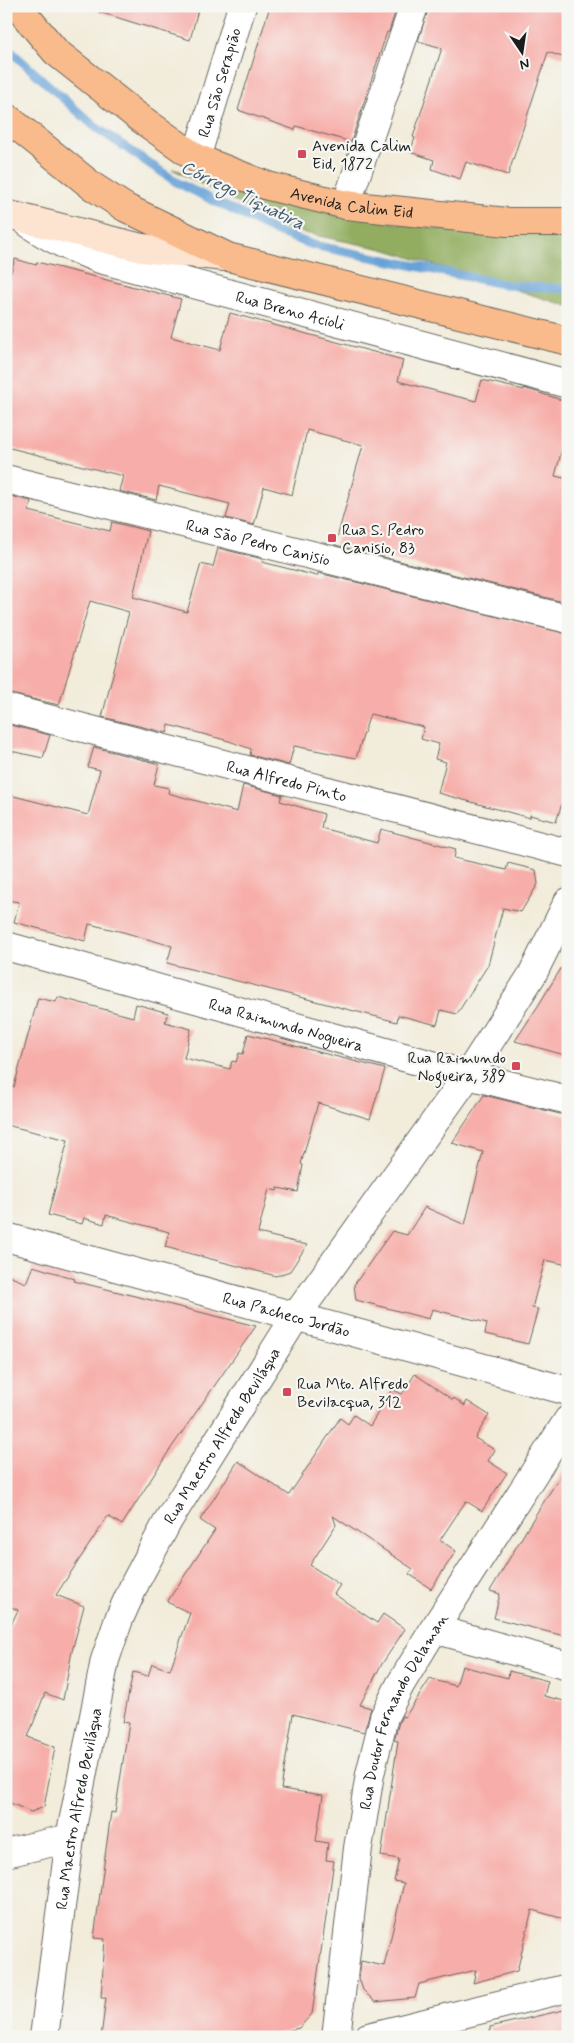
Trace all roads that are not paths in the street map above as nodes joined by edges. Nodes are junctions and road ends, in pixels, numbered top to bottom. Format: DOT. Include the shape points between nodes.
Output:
graph roads {
  1 [pos="17,6"];
  2 [pos="242,6"];
  3 [pos="408,8"];
  4 [pos="6,117"];
  5 [pos="196,158"];
  6 [pos="346,205"];
  7 [pos="13,215"];
  8 [pos="568,222"];
  9 [pos="228,258"];
  10 [pos="568,341"];
  11 [pos="568,384"];
  12 [pos="6,479"];
  13 [pos="568,619"];
  14 [pos="6,708"];
  15 [pos="568,853"];
  16 [pos="568,902"];
  17 [pos="6,946"];
  18 [pos="468,1075"];
  19 [pos="568,1100"];
  20 [pos="6,1237"];
  21 [pos="296,1316"];
  22 [pos="568,1391"];
  23 [pos="568,1420"];
  24 [pos="434,1629"];
  25 [pos="568,1666"];
  26 [pos="70,1838"];
  27 [pos="6,1853"];
  28 [pos="568,1988"];
  29 [pos="44,2037"];
  30 [pos="336,2037"];
  31 [pos="368,2037"];
  1 -- 5 [label="main road, Avenida Calim Eid" via="56,52"];
  2 -- 5 [label="street, Rua São Serapião"];
  3 -- 6 [label="street"];
  4 -- 9 [label="main road" via="106,195"];
  5 -- 6 [label="main road, Avenida Calim Eid" via="268,186"];
  6 -- 8 [label="main road, Avenida Calim Eid" via="507,222"];
  7 -- 9 [label="street, Rua Breno Acioli" via="142,248"];
  7 -- 11 [label="street, Rua Breno Acioli" via="53,239 100,259"];
  9 -- 10 [label="main road"];
  12 -- 13 [label="street, Rua São Pedro Canisio"];
  14 -- 15 [label="street, Rua Alfredo Pinto"];
  16 -- 18 [label="street, Rua Maestro Alfredo Beviláqua" via="532,975"];
  17 -- 18 [label="street, Rua Raimundo Nogueira"];
  18 -- 19 [label="street, Rua Raimundo Nogueira"];
  18 -- 21 [label="street, Rua Maestro Alfredo Beviláqua"];
  20 -- 21 [label="street, Rua Pacheco Jordão"];
  21 -- 22 [label="street, Rua Pacheco Jordão"];
  21 -- 26 [label="street, Rua Maestro Alfredo Beviláqua" via="169,1519 119,1619 105,1660"];
  23 -- 24 [label="street, Rua Doutor Fernando Delaman"];
  24 -- 25 [label="street"];
  24 -- 30 [label="street, Rua Doutor Fernando Delaman" via="384,1717 376,1746 358,1848"];
  26 -- 27 [label="street"];
  26 -- 29 [label="street, Rua Maestro Alfredo Beviláqua"];
  28 -- 31 [label="street"];
}
